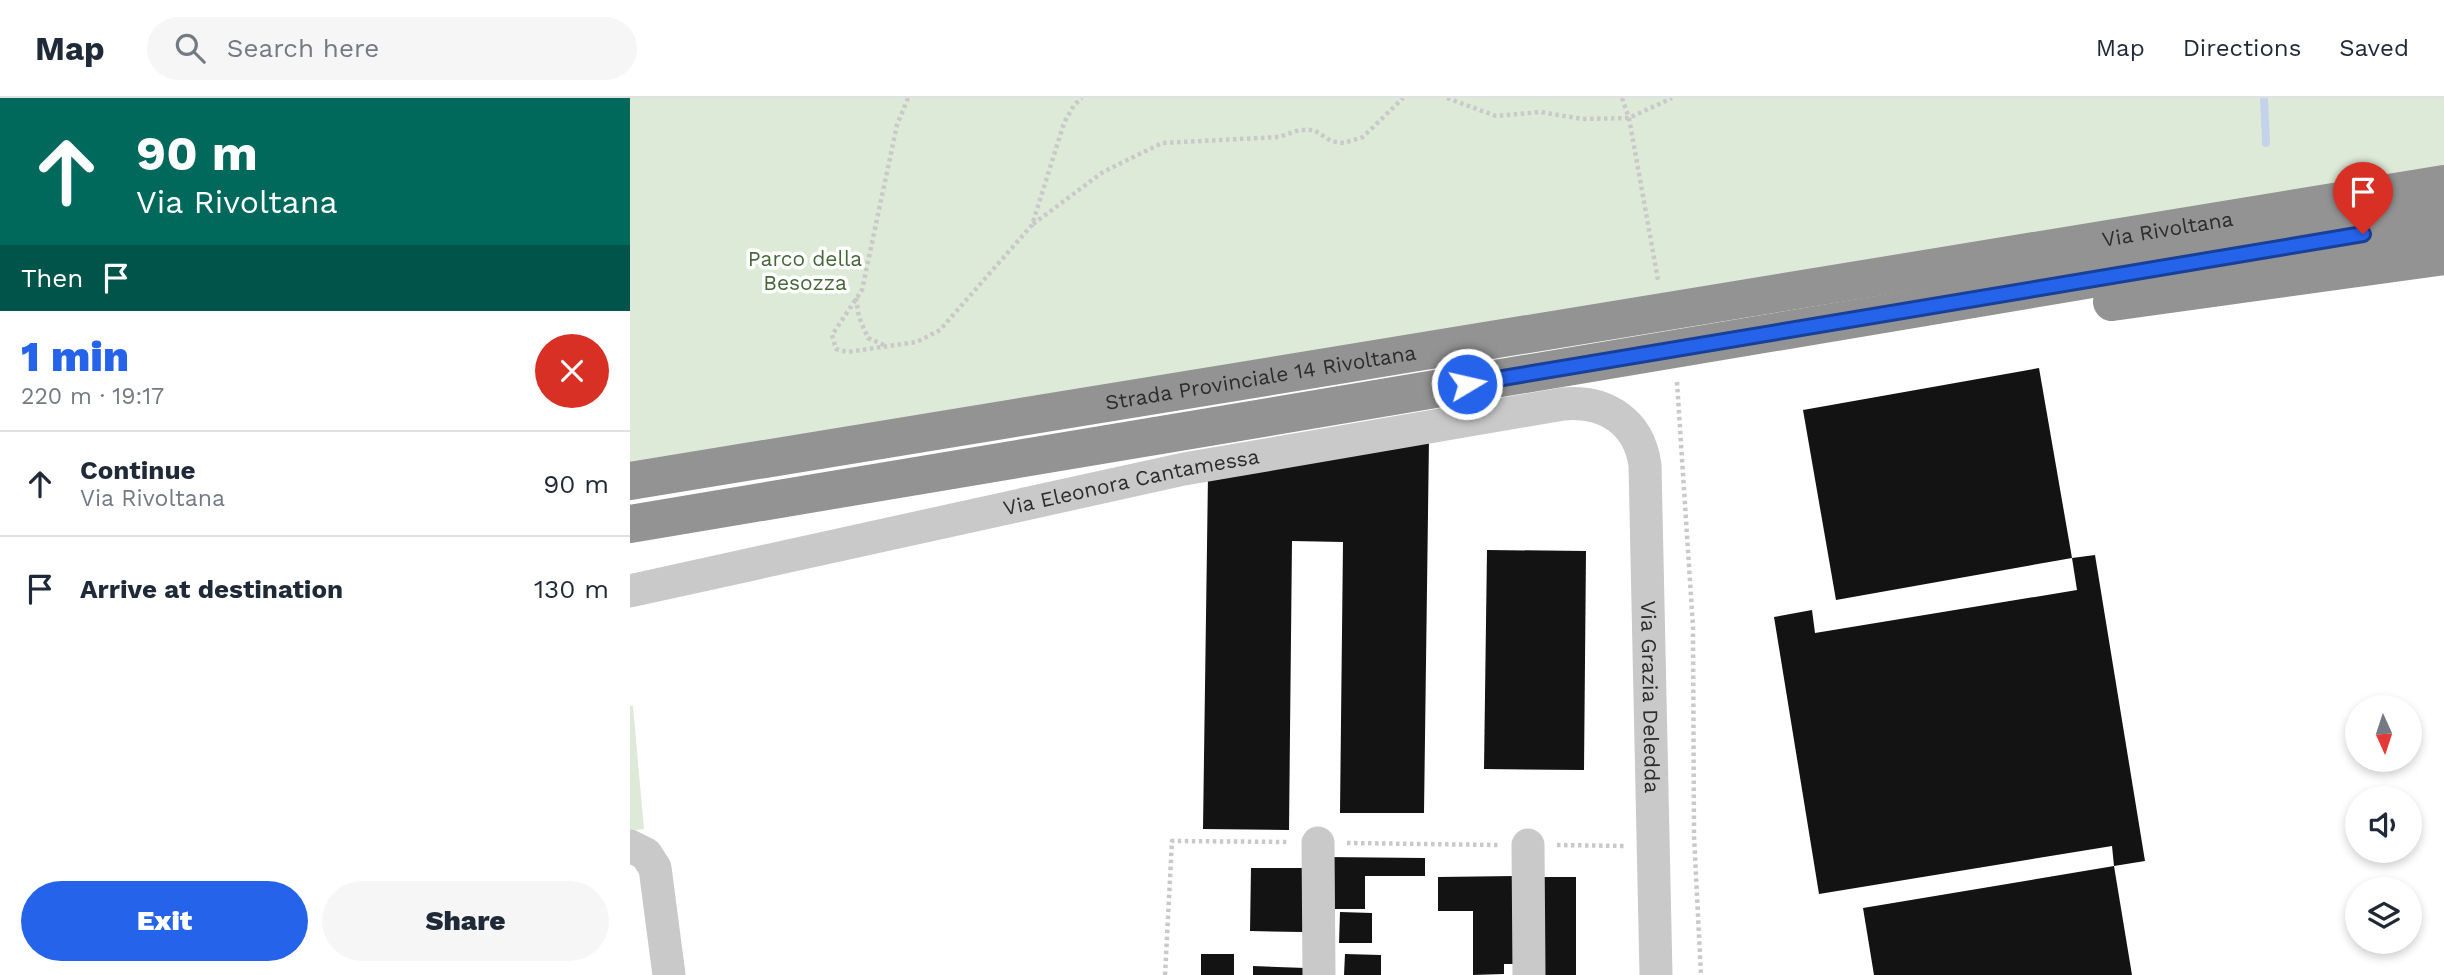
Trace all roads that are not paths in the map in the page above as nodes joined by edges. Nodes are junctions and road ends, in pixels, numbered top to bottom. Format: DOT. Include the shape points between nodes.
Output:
graph roads {
  1 [pos="2444,162"];
  2 [pos="2444,184"];
  3 [pos="2444,220"];
  4 [pos="2444,256"];
  5 [pos="1890,277"];
  6 [pos="1849,320"];
  7 [pos="1628,425"];
  8 [pos="630,481"];
  9 [pos="731,507"];
  10 [pos="630,524"];
  11 [pos="630,533"];
  12 [pos="630,591"];
  13 [pos="1317,843"];
  14 [pos="1525,845"];
  15 [pos="630,846"];
  16 [pos="669,975"];
  17 [pos="1319,975"];
  18 [pos="1529,975"];
  19 [pos="1656,975"];
  1 -- 5 [label="highway" via="2016,238"];
  2 -- 5 [label="highway, Via Rivoltana"];
  3 -- 6 [label="highway, Via Rivoltana"];
  4 -- 6 [label="highway" via="2013,315"];
  5 -- 8 [label="highway, Strada Provinciale 14 Rivoltana"];
  6 -- 9 [label="highway, Strada Provinciale 14 Rivoltana"];
  7 -- 12 [label="street, Via Eleonora Cantamessa" via="1617,413 1602,407 1563,404 1184,469"];
  7 -- 19 [label="street, Via Grazia Deledda" via="1643,449 1645,465"];
  9 -- 10 [label="highway, Strada Provinciale 14 Rivoltana"];
  9 -- 11 [label="highway"];
  13 -- 17 [label="street"];
  14 -- 18 [label="street"];
  15 -- 16 [label="street" via="646,854 655,868"];
}
